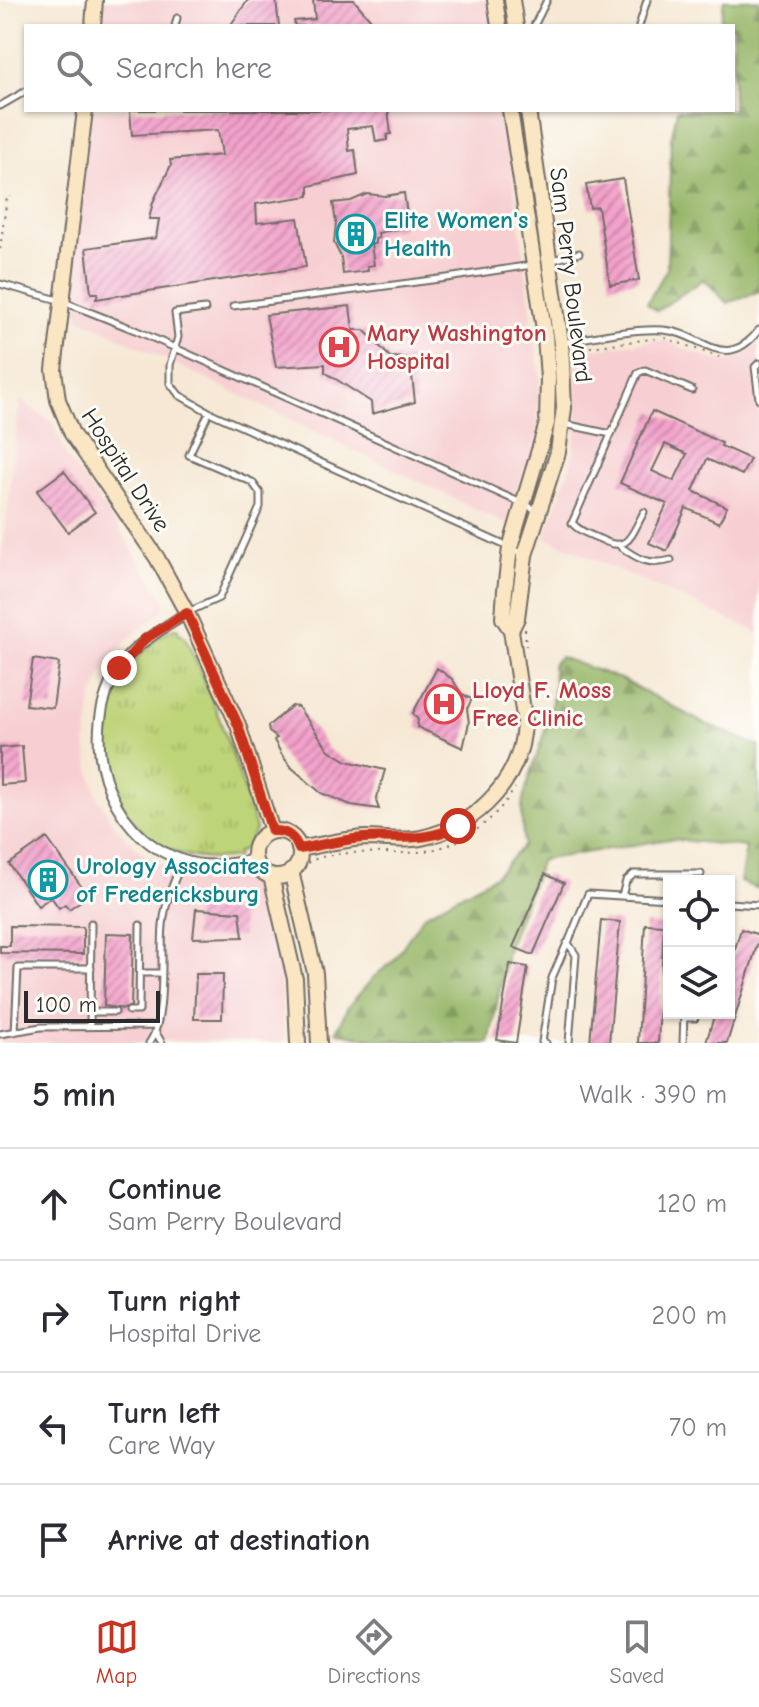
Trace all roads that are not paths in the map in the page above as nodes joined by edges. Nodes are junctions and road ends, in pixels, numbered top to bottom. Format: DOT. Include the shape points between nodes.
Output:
graph roads {
  1 [pos="95,0"];
  2 [pos="495,0"];
  3 [pos="512,0"];
  4 [pos="547,0"];
  5 [pos="647,0"];
  6 [pos="177,18"];
  7 [pos="93,24"];
  8 [pos="176,24"];
  9 [pos="499,24"];
  10 [pos="516,24"];
  11 [pos="535,24"];
  12 [pos="640,24"];
  13 [pos="24,92"];
  14 [pos="0,106"];
  15 [pos="85,112"];
  16 [pos="510,112"];
  17 [pos="528,112"];
  18 [pos="579,253"];
  19 [pos="542,262"];
  20 [pos="0,284"];
  21 [pos="62,301"];
  22 [pos="233,306"];
  23 [pos="205,309"];
  24 [pos="759,330"];
  25 [pos="567,346"];
  26 [pos="176,348"];
  27 [pos="759,363"];
  28 [pos="692,390"];
  29 [pos="759,399"];
  30 [pos="209,412"];
  31 [pos="555,424"];
  32 [pos="611,434"];
  33 [pos="524,504"];
  34 [pos="540,511"];
  35 [pos="644,512"];
  36 [pos="620,546"];
  37 [pos="510,548"];
  38 [pos="525,555"];
  39 [pos="671,560"];
  40 [pos="187,613"];
  41 [pos="518,628"];
  42 [pos="272,831"];
  43 [pos="299,849"];
  44 [pos="255,860"];
  45 [pos="183,861"];
  46 [pos="295,872"];
  47 [pos="701,874"];
  48 [pos="271,876"];
  49 [pos="622,896"];
  50 [pos="663,899"];
  51 [pos="735,903"];
  52 [pos="759,905"];
  53 [pos="91,923"];
  54 [pos="140,925"];
  55 [pos="568,943"];
  56 [pos="91,968"];
  57 [pos="140,973"];
  58 [pos="162,973"];
  59 [pos="129,1011"];
  60 [pos="90,1012"];
  61 [pos="115,1012"];
  62 [pos="684,1019"];
  63 [pos="90,1026"];
  64 [pos="157,1030"];
  65 [pos="15,1032"];
  66 [pos="0,1034"];
  67 [pos="149,1043"];
  68 [pos="162,1043"];
  69 [pos="298,1043"];
  70 [pos="319,1043"];
  71 [pos="546,1043"];
  72 [pos="569,1043"];
  73 [pos="683,1043"];
  1 -- 7 [label="street"];
  2 -- 9 [label="street"];
  3 -- 10 [label="street"];
  4 -- 11 [label="lane"];
  5 -- 12 [label="lane"];
  6 -- 8 [label="lane"];
  13 -- 14 [label="lane"];
  15 -- 21 [label="street, Hospital Drive"];
  16 -- 19 [label="street, Sam Perry Boulevard"];
  17 -- 19 [label="street, Sam Perry Boulevard"];
  18 -- 19 [label="lane"];
  19 -- 22 [label="lane"];
  19 -- 25 [label="street, Sam Perry Boulevard"];
  19 -- 31 [label="street, Sam Perry Boulevard"];
  20 -- 21 [label="lane"];
  21 -- 26 [label="lane"];
  21 -- 40 [label="street, Hospital Drive" via="54,370 58,400 72,434 143,536"];
  23 -- 26 [label="lane" via="175,313"];
  24 -- 25 [label="lane" via="743,345 720,351 661,329"];
  25 -- 31 [label="street, Sam Perry Boulevard"];
  26 -- 30 [label="lane" via="169,376 174,390"];
  26 -- 33 [label="lane"];
  27 -- 29 [label="lane"];
  28 -- 32 [label="lane" via="642,370"];
  30 -- 37 [label="lane"];
  30 -- 40 [label="lane" via="189,455 252,482 260,493 260,507 219,598"];
  31 -- 32 [label="lane"];
  31 -- 33 [label="street, Sam Perry Boulevard"];
  31 -- 34 [label="street, Sam Perry Boulevard" via="558,452"];
  32 -- 36 [label="lane" via="572,520 574,527"];
  33 -- 34 [label="lane"];
  33 -- 37 [label="street, Sam Perry Boulevard"];
  34 -- 38 [label="street, Sam Perry Boulevard"];
  35 -- 36 [label="lane"];
  36 -- 39 [label="lane" via="645,562"];
  37 -- 38 [label="lane"];
  37 -- 41 [label="street, Sam Perry Boulevard" via="503,618"];
  38 -- 41 [label="street, Sam Perry Boulevard"];
  40 -- 42 [label="street, Hospital Drive" via="238,725"];
  40 -- 45 [label="street" via="145,639 124,661 103,703 98,736 100,765 113,800 139,833"];
  41 -- 43 [label="street, Sam Perry Boulevard" via="524,727 508,777 489,803 438,834 409,840 363,838"];
  42 -- 43 [label="street" via="286,833"];
  42 -- 44 [label="street" via="259,839"];
  43 -- 46 [label="street"];
  44 -- 45 [label="street" via="219,867"];
  44 -- 48 [label="street"];
  45 -- 58 [label="lane" via="169,889"];
  46 -- 48 [label="street"];
  46 -- 70 [label="street" via="315,973"];
  47 -- 49 [label="lane" via="634,874"];
  48 -- 69 [label="street" via="295,979"];
  49 -- 50 [label="lane"];
  49 -- 55 [label="lane" via="588,894"];
  51 -- 52 [label="lane"];
  53 -- 56 [label="lane"];
  54 -- 57 [label="lane"];
  55 -- 71 [label="lane" via="552,978 542,1042"];
  55 -- 72 [label="lane" via="576,955"];
  56 -- 60 [label="lane"];
  56 -- 65 [label="lane" via="18,968"];
  57 -- 58 [label="lane"];
  57 -- 59 [label="lane" via="139,1011"];
  58 -- 64 [label="lane"];
  60 -- 61 [label="lane"];
  60 -- 63 [label="lane"];
  62 -- 73 [label="lane"];
  63 -- 64 [label="lane"];
  63 -- 65 [label="lane"];
  64 -- 67 [label="lane"];
  64 -- 68 [label="lane"];
  65 -- 66 [label="lane"];
}
